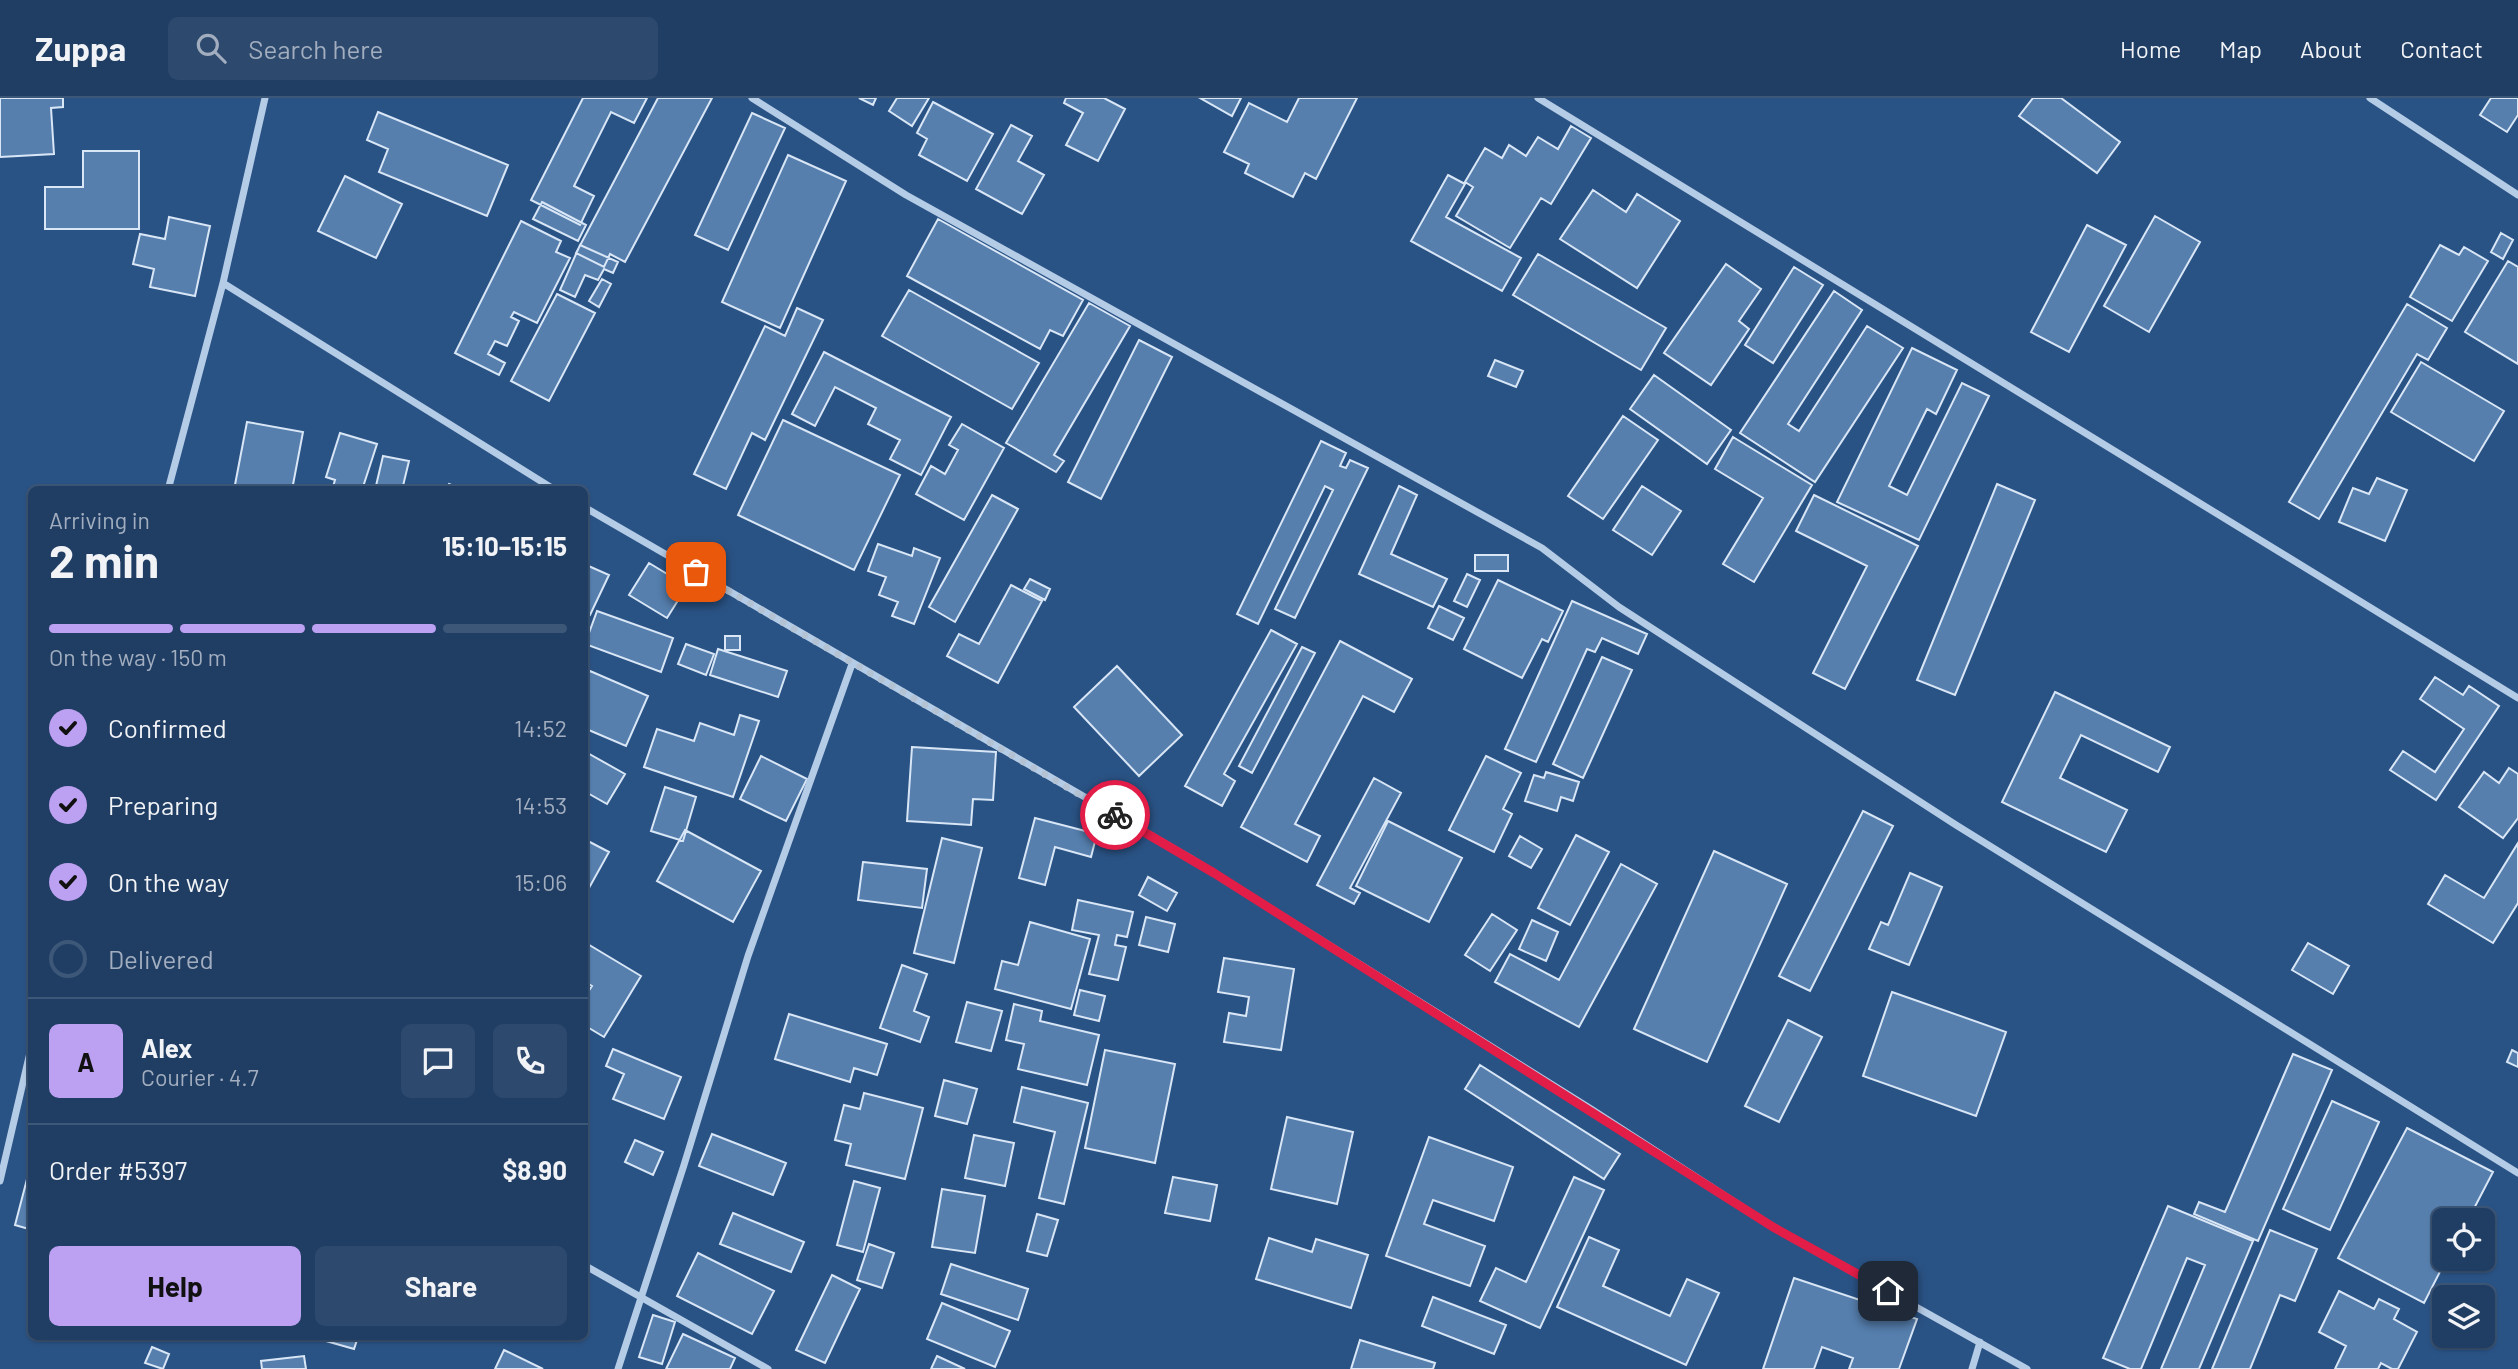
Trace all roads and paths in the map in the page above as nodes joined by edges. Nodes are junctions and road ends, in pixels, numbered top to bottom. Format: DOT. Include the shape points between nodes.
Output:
graph roads {
  1 [pos="265,98"];
  2 [pos="752,98"];
  3 [pos="1538,98"];
  4 [pos="2370,98"];
  5 [pos="2518,195"];
  6 [pos="223,283"];
  7 [pos="169,486"];
  8 [pos="549,486"];
  9 [pos="588,509"];
  10 [pos="852,664"];
  11 [pos="2518,698"];
  12 [pos="28,1061"];
  13 [pos="2518,1173"];
  14 [pos="0,1181"];
  15 [pos="588,1267"];
  16 [pos="642,1298"];
  17 [pos="1980,1342"];
  18 [pos="618,1369"];
  19 [pos="768,1369"];
  20 [pos="1972,1369"];
  21 [pos="2027,1369"];
  1 -- 6 [label="street"];
  2 -- 13 [label="street" via="906,195 1542,548 1619,607 1945,817"];
  3 -- 11 [label="street"];
  4 -- 5 [label="street"];
  6 -- 7 [label="street"];
  6 -- 8 [label="street"];
  9 -- 10 [label="street"];
  10 -- 16 [label="street" via="748,956"];
  10 -- 17 [label="street" via="1190,858 1773,1227"];
  12 -- 14 [label="street"];
  15 -- 16 [label="street"];
  16 -- 18 [label="street"];
  16 -- 19 [label="street"];
  17 -- 20 [label="street"];
  17 -- 21 [label="street"];
}
